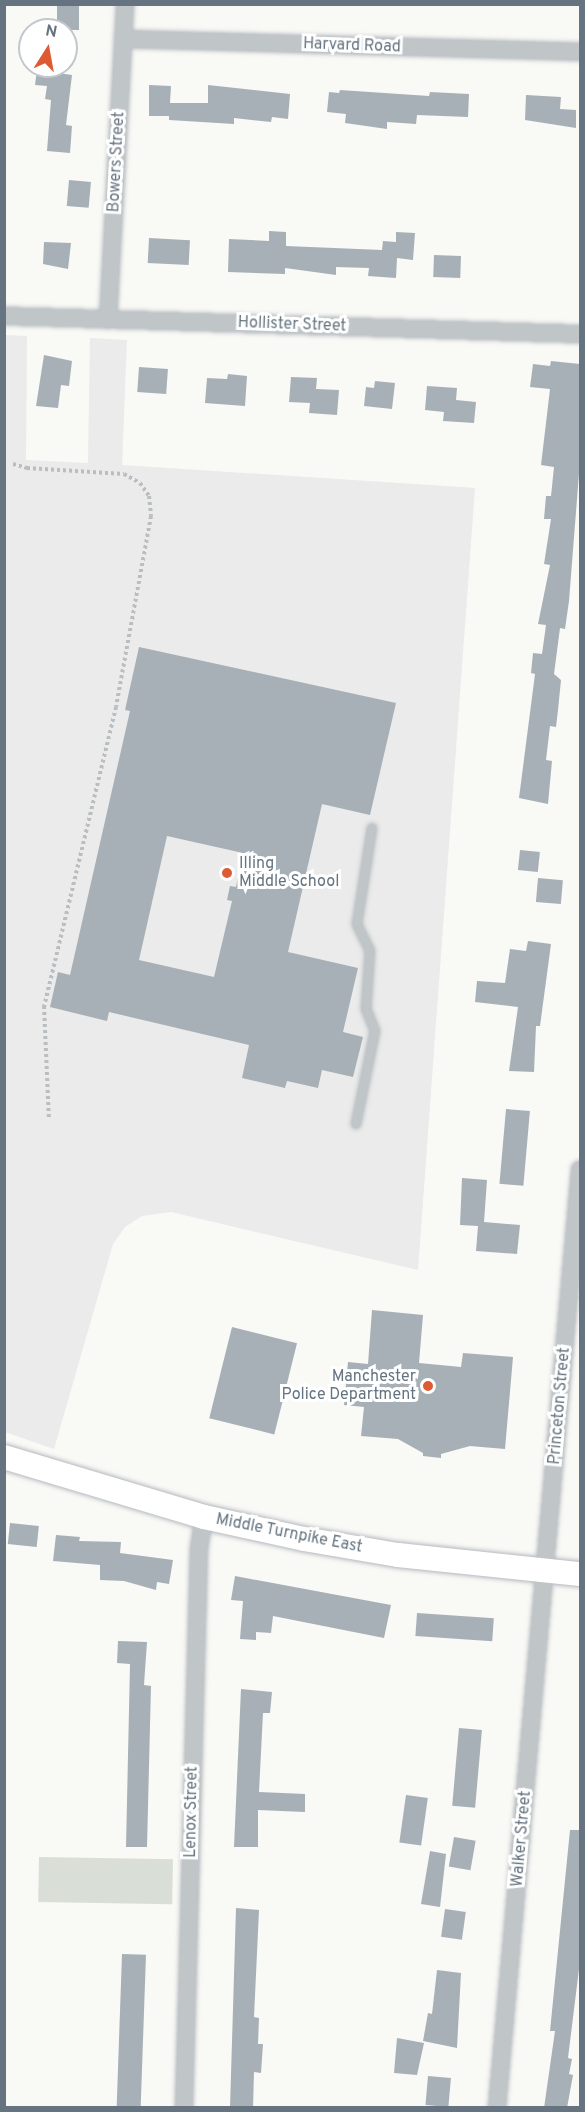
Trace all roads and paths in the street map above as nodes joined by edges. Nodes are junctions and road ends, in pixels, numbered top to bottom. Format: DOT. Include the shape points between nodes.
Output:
graph roads {
  1 [pos="125,4"];
  2 [pos="123,39"];
  3 [pos="580,52"];
  4 [pos="4,316"];
  5 [pos="108,320"];
  6 [pos="580,334"];
  7 [pos="13,464"];
  8 [pos="372,828"];
  9 [pos="49,1119"];
  10 [pos="356,1124"];
  11 [pos="580,1170"];
  12 [pos="4,1457"];
  13 [pos="204,1517"];
  14 [pos="546,1571"];
  15 [pos="580,1574"];
  16 [pos="184,2108"];
  17 [pos="497,2108"];
  1 -- 2 [label="street, Bowers Street"];
  2 -- 3 [label="street, Harvard Road"];
  2 -- 5 [label="street, Bowers Street"];
  4 -- 5 [label="street, Hollister Street"];
  5 -- 6 [label="street, Hollister Street"];
  7 -- 9 [label="path" via="124,474 140,483 149,496 151,516 116,707 44,1006"];
  8 -- 10 [label="lane" via="357,924 370,951 366,1009 375,1031"];
  11 -- 14 [label="street, Princeton Street"];
  12 -- 13 [label="main road, Middle Turnpike East"];
  13 -- 14 [label="main road, Middle Turnpike East" via="398,1555"];
  13 -- 16 [label="street, Lenox Street" via="198,1560"];
  14 -- 15 [label="main road, Middle Turnpike East"];
  14 -- 17 [label="street, Walker Street"];
}
